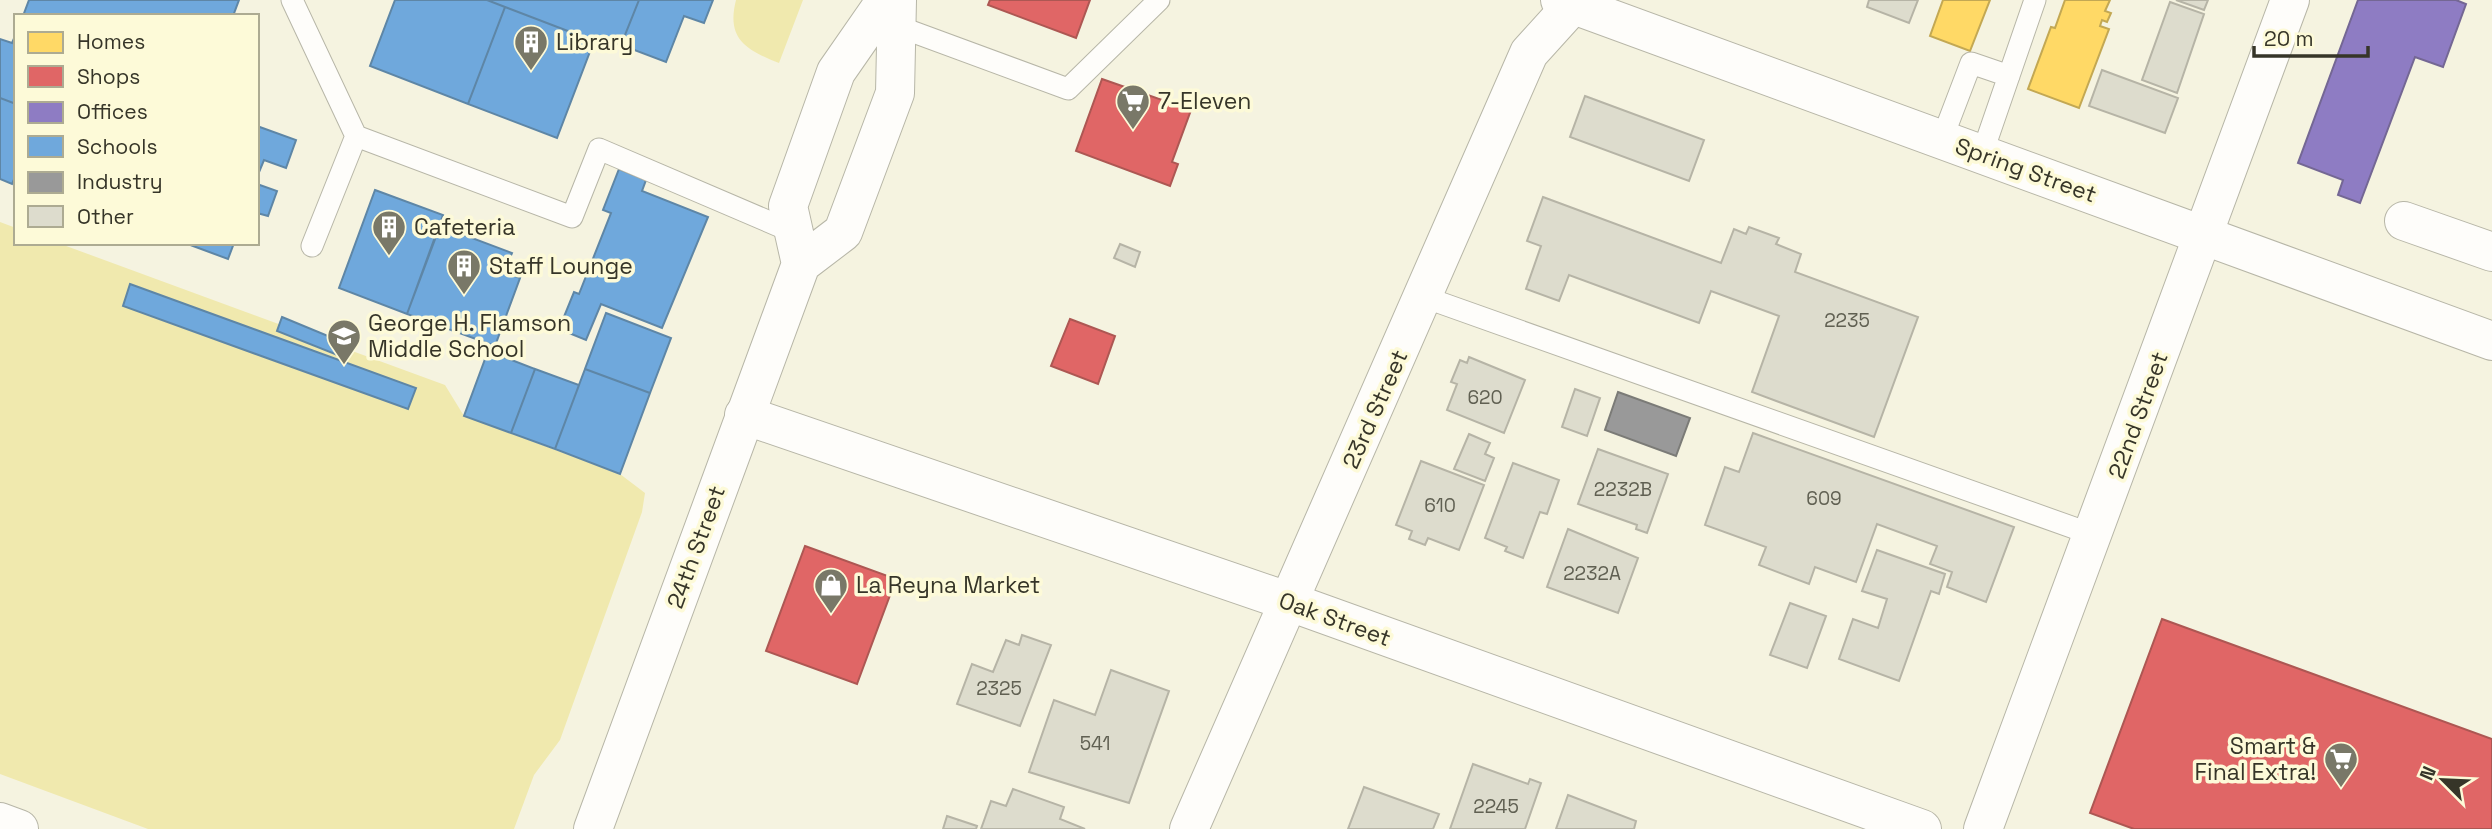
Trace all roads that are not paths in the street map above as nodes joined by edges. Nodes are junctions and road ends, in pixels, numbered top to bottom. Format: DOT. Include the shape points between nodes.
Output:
graph roads {
  1 [pos="292,0"];
  2 [pos="1159,0"];
  3 [pos="2035,0"];
  4 [pos="2290,0"];
  5 [pos="1570,2"];
  6 [pos="893,9"];
  7 [pos="2009,76"];
  8 [pos="356,136"];
  9 [pos="1942,139"];
  10 [pos="1982,153"];
  11 [pos="2404,221"];
  12 [pos="2203,234"];
  13 [pos="312,246"];
  14 [pos="797,248"];
  15 [pos="2492,252"];
  16 [pos="1424,297"];
  17 [pos="2492,341"];
  18 [pos="744,415"];
  19 [pos="2094,535"];
  20 [pos="1290,603"];
  21 [pos="0,822"];
  22 [pos="19,829"];
  23 [pos="593,829"];
  24 [pos="1189,829"];
  25 [pos="1922,829"];
  26 [pos="1983,829"];
  1 -- 8 [label="lane"];
  2 -- 6 [label="lane" via="1068,89"];
  3 -- 7 [label="lane"];
  4 -- 12 [label="street, 22nd Street"];
  5 -- 9 [label="street, Spring Street"];
  5 -- 16 [label="street, 23rd Street" via="1530,53"];
  6 -- 14 [label="street, 24th Street" via="836,72 788,206"];
  6 -- 14 [label="street" via="895,93 843,232"];
  7 -- 9 [label="lane" via="1971,63"];
  7 -- 10 [label="lane"];
  8 -- 13 [label="lane"];
  8 -- 14 [label="lane" via="572,216 599,149 745,208"];
  9 -- 10 [label="street, Spring Street"];
  10 -- 12 [label="street, Spring Street"];
  11 -- 15 [label="street"];
  12 -- 17 [label="street, Spring Street"];
  12 -- 19 [label="street, 22nd Street"];
  14 -- 18 [label="street, 24th Street"];
  16 -- 19 [label="lane"];
  16 -- 20 [label="street, 23rd Street"];
  18 -- 20 [label="street, Oak Street"];
  18 -- 23 [label="street, 24th Street"];
  19 -- 26 [label="street, 22nd Street"];
  20 -- 24 [label="street, 23rd Street"];
  20 -- 25 [label="street, Oak Street"];
  21 -- 22 [label="street"];
}
